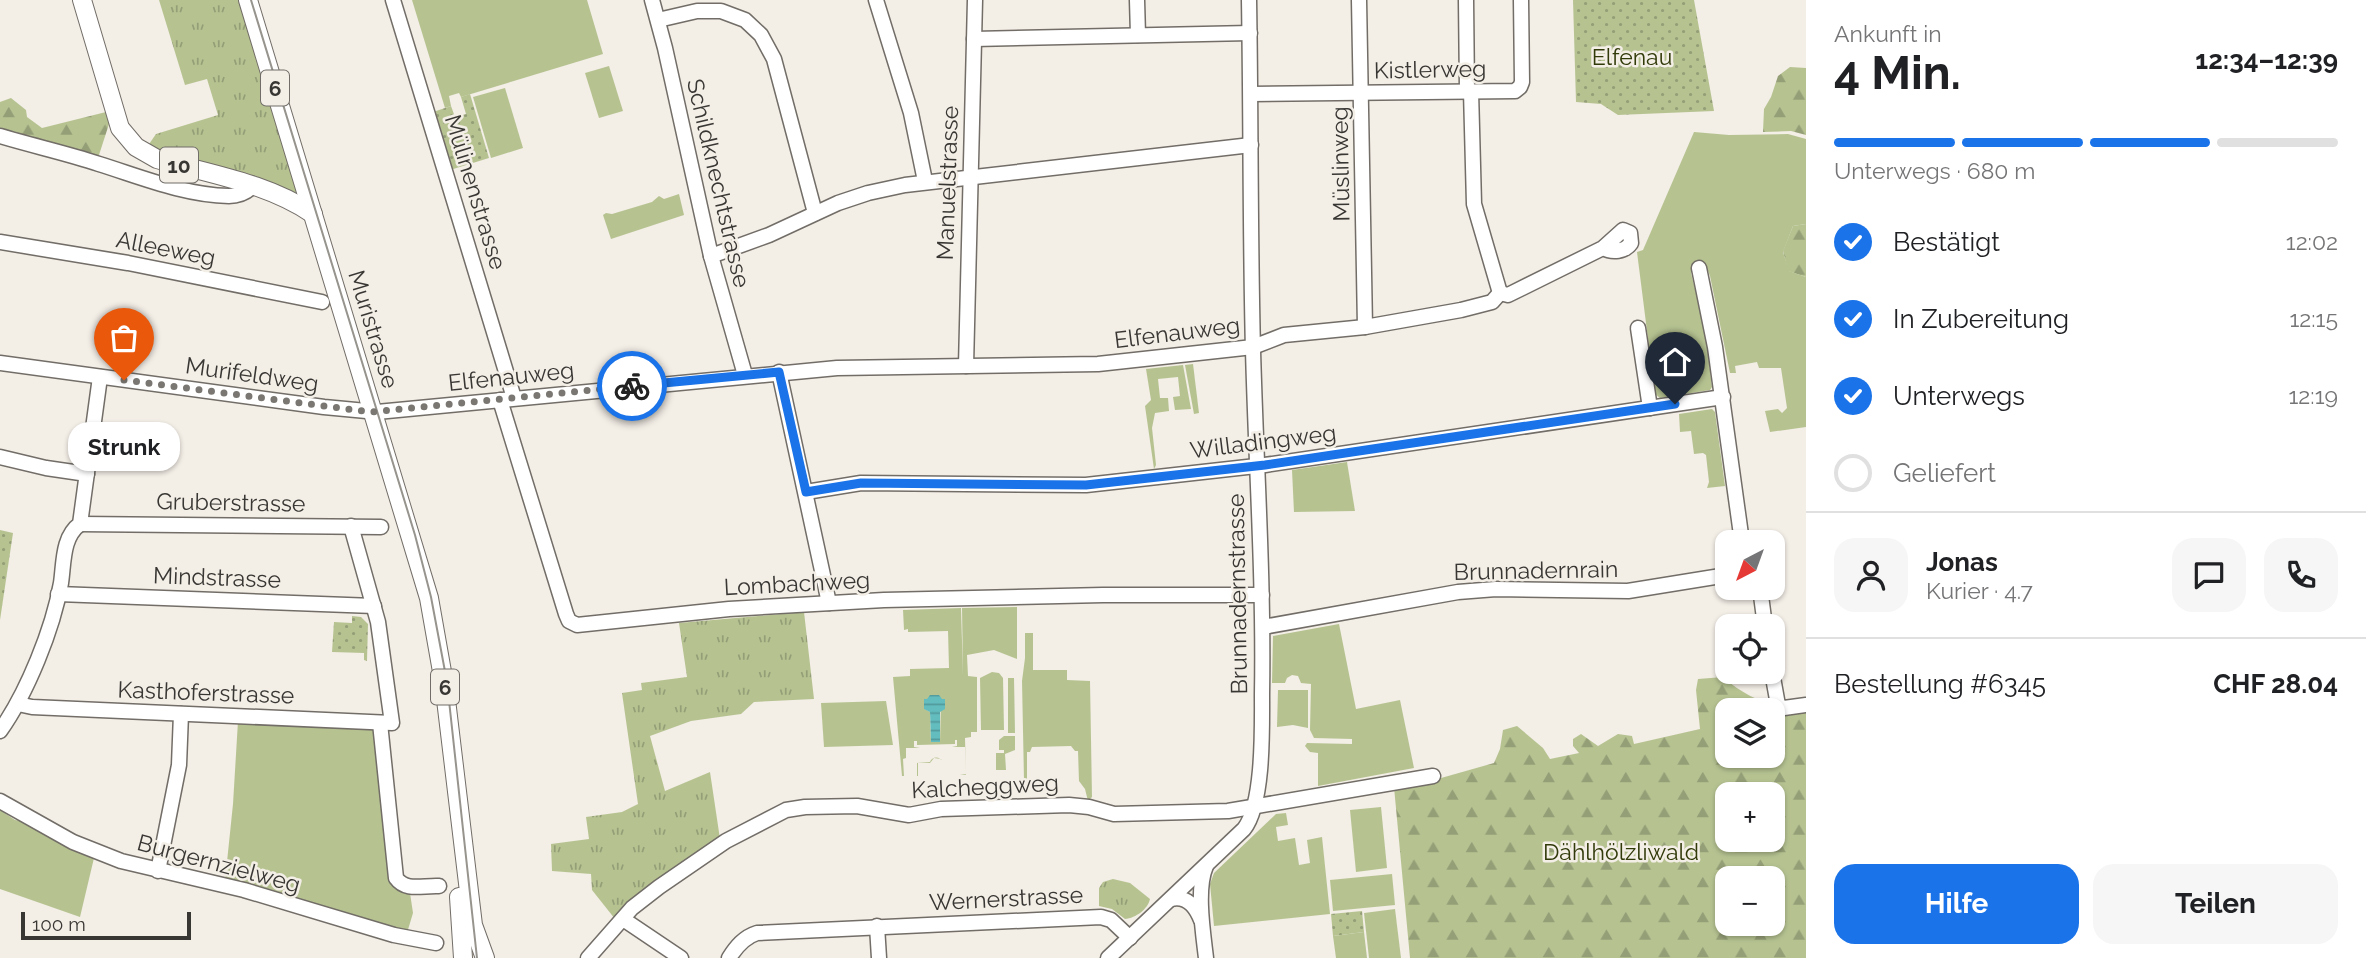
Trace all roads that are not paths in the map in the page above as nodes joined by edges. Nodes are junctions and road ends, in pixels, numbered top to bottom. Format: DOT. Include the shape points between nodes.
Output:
graph roads {
  1 [pos="82,0"];
  2 [pos="248,0"];
  3 [pos="393,0"];
  4 [pos="652,0"];
  5 [pos="876,0"];
  6 [pos="975,0"];
  7 [pos="1137,0"];
  8 [pos="1249,0"];
  9 [pos="1359,0"];
  10 [pos="1466,0"];
  11 [pos="1521,0"];
  12 [pos="658,20"];
  13 [pos="1250,33"];
  14 [pos="1138,35"];
  15 [pos="974,39"];
  16 [pos="1469,91"];
  17 [pos="1361,93"];
  18 [pos="1251,94"];
  19 [pos="0,136"];
  20 [pos="1251,145"];
  21 [pos="301,176"];
  22 [pos="970,179"];
  23 [pos="925,181"];
  24 [pos="253,186"];
  25 [pos="816,213"];
  26 [pos="313,214"];
  27 [pos="0,242"];
  28 [pos="1603,248"];
  29 [pos="711,256"];
  30 [pos="1699,268"];
  31 [pos="1500,293"];
  32 [pos="322,302"];
  33 [pos="1365,327"];
  34 [pos="1639,328"];
  35 [pos="1253,347"];
  36 [pos="0,363"];
  37 [pos="966,366"];
  38 [pos="779,372"];
  39 [pos="745,376"];
  40 [pos="100,377"];
  41 [pos="1723,397"];
  42 [pos="507,399"];
  43 [pos="1650,408"];
  44 [pos="374,412"];
  45 [pos="0,457"];
  46 [pos="1257,466"];
  47 [pos="87,474"];
  48 [pos="806,492"];
  49 [pos="80,524"];
  50 [pos="351,526"];
  51 [pos="381,527"];
  52 [pos="1740,530"];
  53 [pos="1715,577"];
  54 [pos="58,594"];
  55 [pos="1262,595"];
  56 [pos="830,603"];
  57 [pos="374,606"];
  58 [pos="1263,627"];
  59 [pos="1774,684"];
  60 [pos="18,704"];
  61 [pos="1806,705"];
  62 [pos="181,714"];
  63 [pos="386,723"];
  64 [pos="2,726"];
  65 [pos="1433,776"];
  66 [pos="0,801"];
  67 [pos="1253,808"];
  68 [pos="462,842"];
  69 [pos="1207,865"];
  70 [pos="158,871"];
  71 [pos="439,886"];
  72 [pos="1171,899"];
  73 [pos="623,919"];
  74 [pos="1202,924"];
  75 [pos="877,926"];
  76 [pos="1130,938"];
  77 [pos="436,943"];
  78 [pos="463,958"];
  79 [pos="485,958"];
  80 [pos="587,958"];
  81 [pos="681,958"];
  82 [pos="729,958"];
  83 [pos="879,958"];
  84 [pos="1108,958"];
  85 [pos="1206,958"];
  1 -- 24 [label="main road, 10" via="118,124 127,139 157,159"];
  2 -- 21 [label="main road, Muristrasse / 6"];
  3 -- 42 [label="street, Mülinenstrasse"];
  4 -- 12 [label="street, Schildknechtstrasse"];
  5 -- 23 [label="street" via="911,113"];
  6 -- 15 [label="street, Manuelstrasse"];
  7 -- 14 [label="street"];
  8 -- 13 [label="street, Brunnadernstrasse"];
  9 -- 17 [label="street, Müslinweg"];
  10 -- 16 [label="street"];
  11 -- 16 [label="street, Kistlerweg" via="1522,85 1515,91"];
  12 -- 25 [label="street" via="721,10 745,20 761,35 774,59"];
  12 -- 29 [label="street, Schildknechtstrasse"];
  13 -- 14 [label="street"];
  13 -- 18 [label="street, Brunnadernstrasse"];
  14 -- 15 [label="street"];
  15 -- 22 [label="street, Manuelstrasse"];
  16 -- 17 [label="street, Kistlerweg"];
  16 -- 31 [label="street" via="1474,204"];
  17 -- 18 [label="street, Kistlerweg"];
  17 -- 33 [label="street, Müslinweg"];
  18 -- 20 [label="street, Brunnadernstrasse"];
  19 -- 24 [label="street" via="152,182 212,194 238,195"];
  20 -- 22 [label="street"];
  20 -- 35 [label="street, Brunnadernstrasse"];
  21 -- 24 [label="main road, 10" via="282,189"];
  21 -- 26 [label="main road, Muristrasse / 6"];
  22 -- 23 [label="street"];
  22 -- 37 [label="street, Manuelstrasse"];
  23 -- 25 [label="street" via="866,194"];
  24 -- 26 [label="main road, 10"];
  25 -- 29 [label="street"];
  26 -- 44 [label="main road, Muristrasse / 6"];
  27 -- 32 [label="street, Alleeweg"];
  28 -- 31 [label="street, Elfenauweg" via="1508,295"];
  29 -- 39 [label="street, Schildknechtstrasse"];
  30 -- 41 [label="street"];
  31 -- 33 [label="street, Elfenauweg" via="1492,302 1474,307"];
  33 -- 35 [label="street, Elfenauweg" via="1284,335"];
  34 -- 43 [label="street"];
  35 -- 37 [label="street, Elfenauweg" via="1081,366"];
  35 -- 46 [label="street, Brunnadernstrasse"];
  36 -- 40 [label="street, Murifeldweg"];
  37 -- 38 [label="street, Elfenauweg"];
  38 -- 39 [label="street, Elfenauweg"];
  38 -- 48 [label="street"];
  39 -- 42 [label="street, Elfenauweg"];
  40 -- 44 [label="street, Murifeldweg"];
  40 -- 47 [label="street"];
  41 -- 43 [label="street, Willadingweg"];
  41 -- 52 [label="street"];
  42 -- 44 [label="street, Elfenauweg"];
  42 -- 56 [label="street, Lombachweg" via="572,623"];
  43 -- 46 [label="street, Willadingweg"];
  44 -- 68 [label="main road, Muristrasse / 6" via="435,630"];
  45 -- 47 [label="street"];
  46 -- 48 [label="street, Willadingweg" via="1082,485 861,483"];
  46 -- 55 [label="street, Brunnadernstrasse"];
  47 -- 49 [label="street"];
  48 -- 56 [label="street"];
  49 -- 50 [label="street, Gruberstrasse"];
  49 -- 54 [label="street" via="67,539"];
  50 -- 51 [label="street, Gruberstrasse"];
  50 -- 57 [label="street"];
  53 -- 58 [label="street, Brunnadernrain" via="1628,591 1458,592"];
  54 -- 57 [label="street, Mindstrasse"];
  54 -- 60 [label="street"];
  55 -- 56 [label="street, Lombachweg"];
  55 -- 58 [label="street, Brunnadernstrasse"];
  57 -- 63 [label="street"];
  58 -- 67 [label="street, Brunnadernstrasse" via="1262,736"];
  59 -- 61 [label="street" via="1778,705"];
  60 -- 62 [label="street, Kasthoferstrasse"];
  60 -- 64 [label="street"];
  62 -- 63 [label="street, Kasthoferstrasse"];
  62 -- 70 [label="street" via="177,780"];
  63 -- 71 [label="street" via="396,878 405,887"];
  65 -- 67 [label="street, Kalcheggweg"];
  66 -- 70 [label="street, Burgernzielweg" via="83,848"];
  67 -- 69 [label="street, Brunnadernstrasse" via="1244,829"];
  67 -- 73 [label="street, Kalcheggweg" via="1114,814 1087,806 950,809 909,815 858,806 786,810 726,841 635,905"];
  68 -- 78 [label="main road, Muristrasse / 6" via="458,878"];
  68 -- 79 [label="main road, Muristrasse / 6" via="472,925"];
  69 -- 72 [label="street, Brunnadernstrasse"];
  69 -- 74 [label="street" via="1201,881"];
  70 -- 77 [label="street, Burgernzielweg"];
  72 -- 74 [label="street" via="1190,903"];
  72 -- 76 [label="street, Brunnadernstrasse"];
  73 -- 80 [label="street, Kalcheggweg"];
  73 -- 81 [label="street"];
  74 -- 85 [label="street"];
  75 -- 76 [label="street, Wernerstrasse" via="1101,917"];
  75 -- 82 [label="street, Wernerstrasse" via="757,933 738,945"];
  75 -- 83 [label="street"];
  76 -- 84 [label="street, Brunnadernstrasse"];
}
